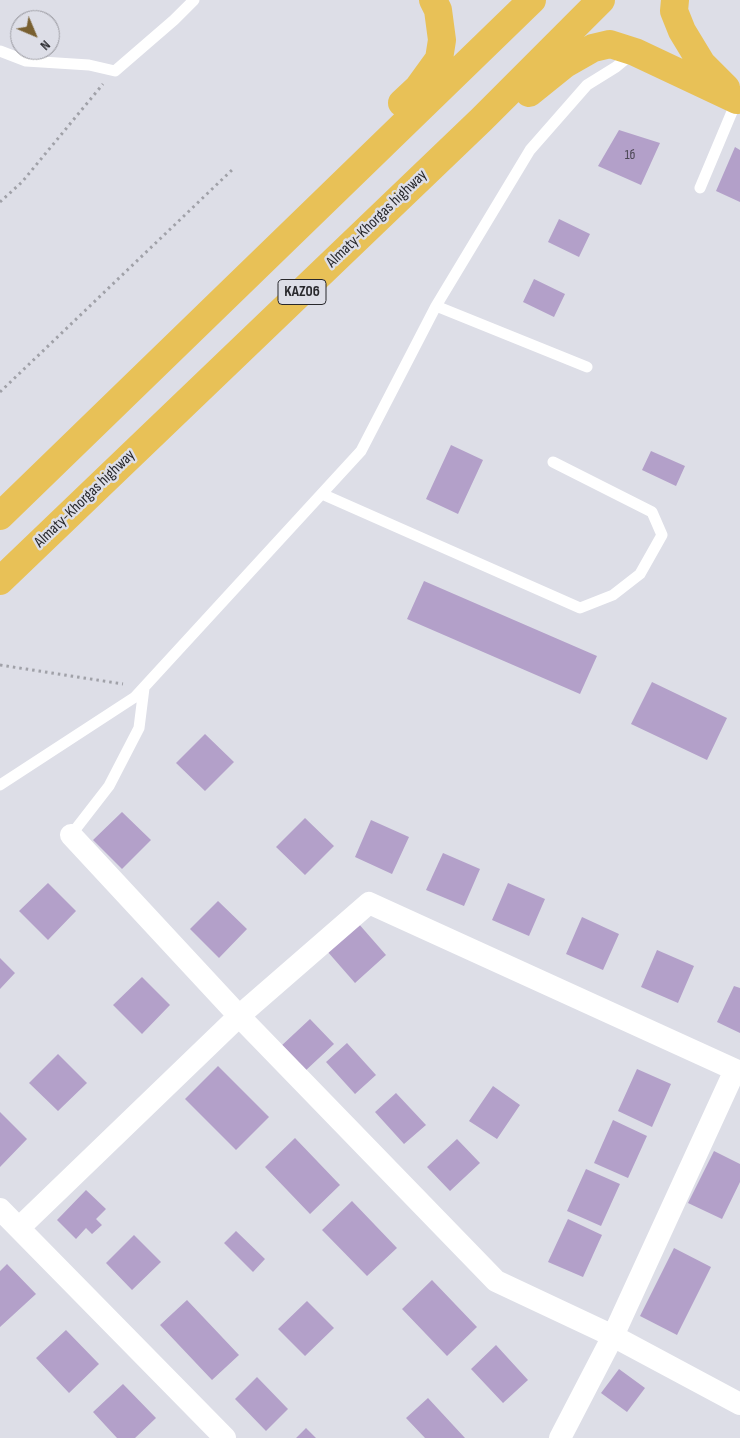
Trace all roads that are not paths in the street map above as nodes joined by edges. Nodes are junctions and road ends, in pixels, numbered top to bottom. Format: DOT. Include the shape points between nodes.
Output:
graph roads {
  1 [pos="194,0"];
  2 [pos="434,0"];
  3 [pos="532,0"];
  4 [pos="601,0"];
  5 [pos="675,0"];
  6 [pos="0,51"];
  7 [pos="635,52"];
  8 [pos="737,100"];
  9 [pos="482,119"];
  10 [pos="700,188"];
  11 [pos="262,262"];
  12 [pos="436,306"];
  13 [pos="587,367"];
  14 [pos="553,462"];
  15 [pos="322,494"];
  16 [pos="0,516"];
  17 [pos="0,581"];
  18 [pos="144,688"];
  19 [pos="0,785"];
  20 [pos="71,835"];
  21 [pos="239,1016"];
  22 [pos="737,1071"];
  23 [pos="0,1209"];
  24 [pos="19,1228"];
  25 [pos="613,1336"];
  26 [pos="740,1404"];
  27 [pos="225,1438"];
  28 [pos="560,1438"];
  1 -- 6 [label="lane" via="115,71 89,65 26,61"];
  2 -- 11 [label="highway" via="442,40 439,59 418,88 282,223"];
  3 -- 11 [label="highway, KAZ06"];
  4 -- 9 [label="highway, Almaty-Khorgas highway / KAZ06"];
  5 -- 8 [label="highway" via="674,11 682,31 702,64"];
  7 -- 8 [label="highway"];
  7 -- 9 [label="highway" via="610,44 593,48 565,64 518,102"];
  7 -- 12 [label="lane" via="587,85 530,150"];
  8 -- 10 [label="lane"];
  9 -- 17 [label="highway, Almaty-Khorgas highway / KAZ06"];
  11 -- 16 [label="highway, KAZ06"];
  12 -- 13 [label="lane"];
  12 -- 15 [label="lane" via="361,451"];
  14 -- 15 [label="lane" via="652,512 662,535 640,574 613,595 580,608"];
  15 -- 18 [label="lane"];
  18 -- 19 [label="lane"];
  18 -- 20 [label="lane" via="138,728 109,786"];
  20 -- 21 [label="street"];
  21 -- 22 [label="street" via="369,903"];
  21 -- 24 [label="street"];
  21 -- 25 [label="street" via="496,1281"];
  22 -- 25 [label="street"];
  23 -- 24 [label="street"];
  24 -- 27 [label="street"];
  25 -- 26 [label="street"];
  25 -- 28 [label="street"];
}
